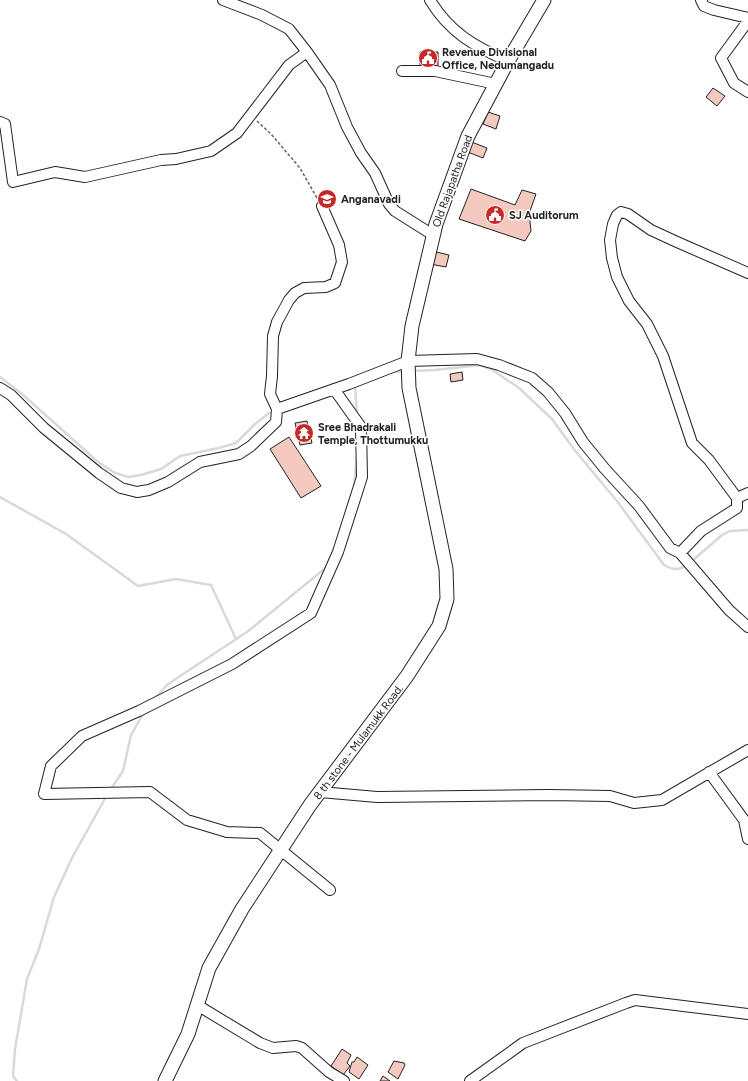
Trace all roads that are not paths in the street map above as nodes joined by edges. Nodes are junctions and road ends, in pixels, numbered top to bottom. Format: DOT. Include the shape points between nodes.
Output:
graph roads {
  1 [pos="223,0"];
  2 [pos="430,0"];
  3 [pos="544,0"];
  4 [pos="701,0"];
  5 [pos="748,18"];
  6 [pos="748,21"];
  7 [pos="307,52"];
  8 [pos="508,61"];
  9 [pos="402,71"];
  10 [pos="496,84"];
  11 [pos="748,92"];
  12 [pos="0,122"];
  13 [pos="322,206"];
  14 [pos="433,235"];
  15 [pos="748,274"];
  16 [pos="408,362"];
  17 [pos="408,379"];
  18 [pos="0,388"];
  19 [pos="336,392"];
  20 [pos="277,409"];
  21 [pos="748,492"];
  22 [pos="737,498"];
  23 [pos="685,558"];
  24 [pos="748,627"];
  25 [pos="748,750"];
  26 [pos="709,772"];
  27 [pos="320,792"];
  28 [pos="748,840"];
  29 [pos="281,850"];
  30 [pos="330,890"];
  31 [pos="197,1005"];
  32 [pos="748,1014"];
  33 [pos="165,1081"];
  34 [pos="344,1081"];
  35 [pos="470,1081"];
  1 -- 7 [label="street" via="262,15 288,29"];
  2 -- 8 [label="street" via="452,28 484,51"];
  3 -- 8 [label="main road, Old Rajapatha Road"];
  4 -- 5 [label="street" via="704,6 714,10"];
  6 -- 11 [label="street" via="721,58 734,83"];
  7 -- 12 [label="street" via="289,65 237,133 211,151 176,159 161,160 85,178 55,172 13,182 5,124"];
  7 -- 14 [label="street" via="330,85 347,127 375,173 389,204 395,211"];
  8 -- 10 [label="main road, Old Rajapatha Road"];
  9 -- 10 [label="street" via="435,71"];
  10 -- 14 [label="main road, Old Rajapatha Road" via="468,136"];
  13 -- 20 [label="street" via="339,245 342,262 335,283 326,287 304,288 290,300 277,322 273,336 270,394"];
  14 -- 16 [label="main road, Old Rajapatha Road" via="412,326"];
  15 -- 22 [label="street" via="651,230 628,214 621,212 613,224 610,240 617,277 647,324 663,356 692,443 709,460"];
  16 -- 17 [label="main road, Old Rajapatha Road"];
  16 -- 19 [label="street"];
  16 -- 23 [label="street" via="477,359 499,364 532,378 548,392 583,442 639,506 670,548"];
  17 -- 27 [label="main road, 8 th stone - Mulamukk Road." via="446,568 447,599 439,626 407,676"];
  18 -- 20 [label="street" via="99,473 121,488 137,492 168,482 200,462 239,454 276,422"];
  19 -- 20 [label="street"];
  19 -- 29 [label="street" via="361,427 362,477 338,552 311,613 232,664 139,711 82,736 50,766 44,794 150,792 187,820 227,832 260,832"];
  21 -- 22 [label="street"];
  22 -- 23 [label="street" via="737,508 701,531"];
  23 -- 24 [label="street" via="729,610"];
  25 -- 26 [label="street"];
  26 -- 27 [label="street" via="662,800 634,803 610,796 377,798"];
  26 -- 28 [label="street" via="744,820"];
  27 -- 29 [label="main road, 8 th stone - Mulamukk Road."];
  29 -- 30 [label="street"];
  29 -- 31 [label="main road, 8 th stone - Mulamukk Road." via="242,909 209,968"];
  31 -- 33 [label="main road, 8 th stone - Mulamukk Road." via="188,1034"];
  31 -- 34 [label="street" via="260,1043 273,1048 302,1048"];
  32 -- 35 [label="street" via="635,1000 523,1043"];
}
